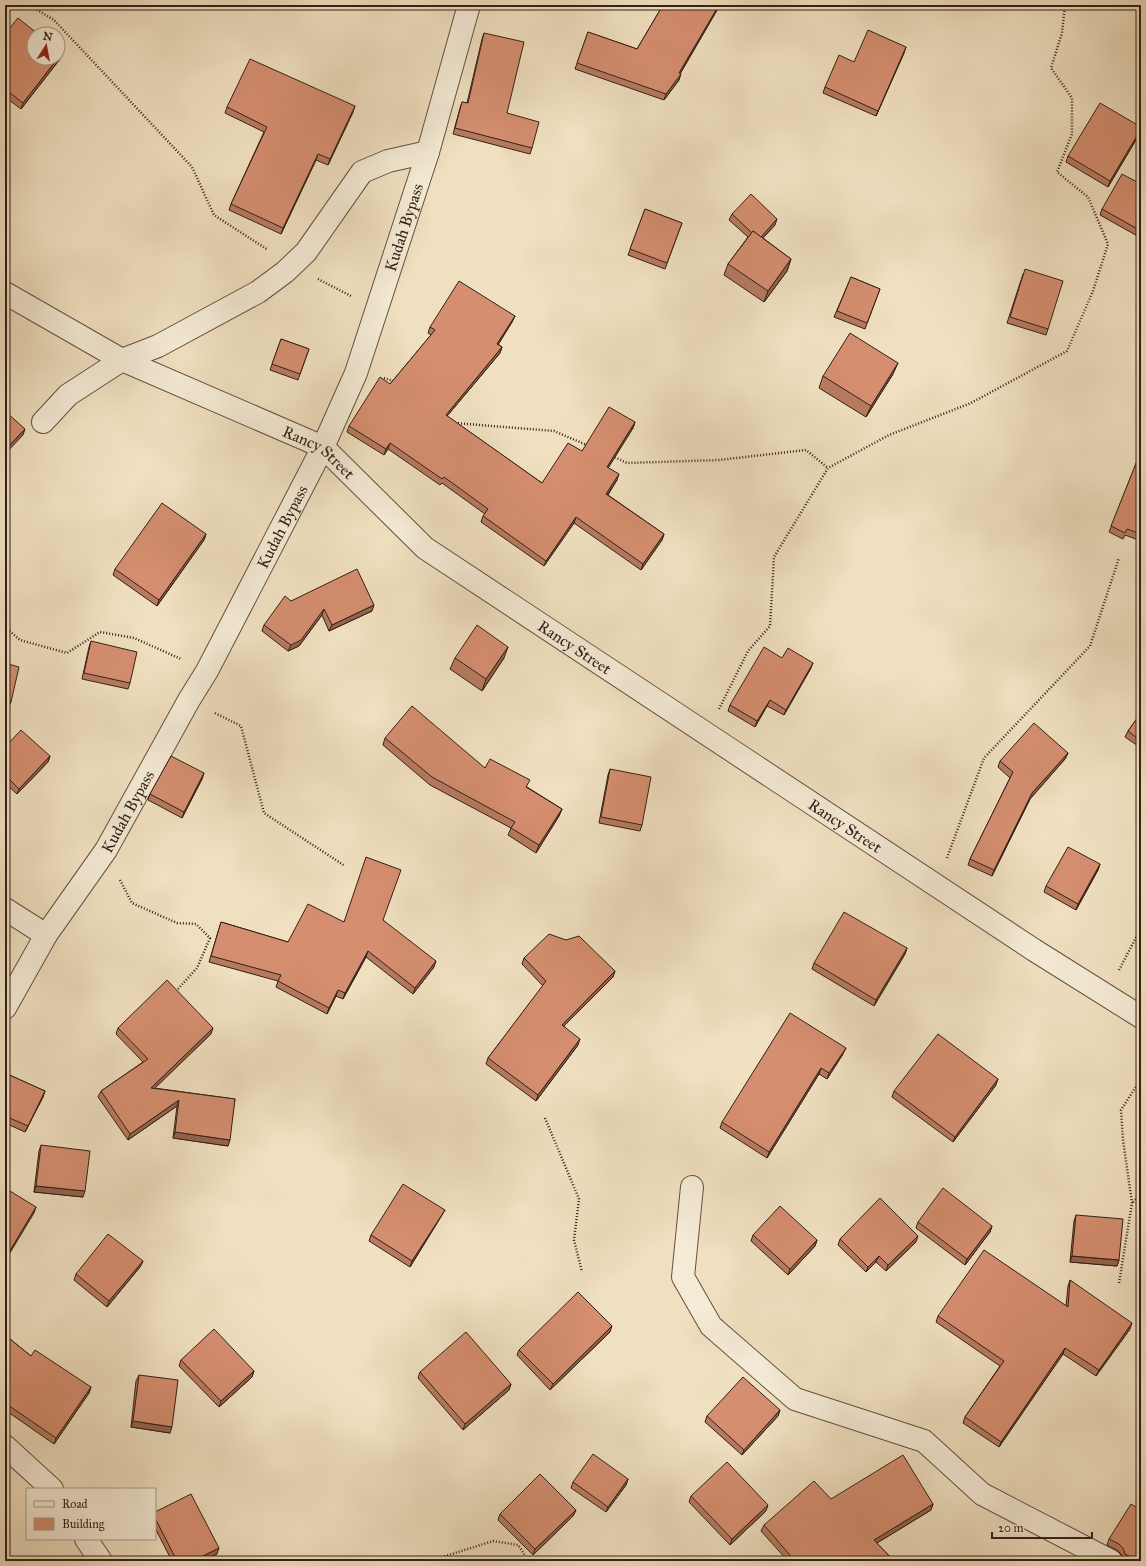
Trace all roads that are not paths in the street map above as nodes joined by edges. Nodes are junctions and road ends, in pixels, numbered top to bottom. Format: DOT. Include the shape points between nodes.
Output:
graph roads {
  1 [pos="469,5"];
  2 [pos="428,152"];
  3 [pos="5,293"];
  4 [pos="122,360"];
  5 [pos="43,422"];
  6 [pos="324,447"];
  7 [pos="5,909"];
  8 [pos="46,934"];
  9 [pos="5,1008"];
  10 [pos="1141,1017"];
  11 [pos="692,1187"];
  12 [pos="5,1446"];
  13 [pos="51,1488"];
  14 [pos="87,1540"];
  15 [pos="101,1561"];
  16 [pos="1111,1561"];
  1 -- 2 [label="street, Kudah Bypass"];
  2 -- 4 [label="street" via="388,161 362,172 306,252 285,272 258,292 158,346"];
  2 -- 6 [label="street, Kudah Bypass" via="356,373"];
  3 -- 4 [label="street, Rancy Street"];
  4 -- 5 [label="street" via="68,395"];
  4 -- 6 [label="street, Rancy Street"];
  6 -- 8 [label="street, Kudah Bypass" via="207,671 106,850"];
  6 -- 10 [label="street, Rancy Street" via="424,548 936,886"];
  7 -- 8 [label="street"];
  8 -- 9 [label="street, Kudah Bypass"];
  11 -- 16 [label="street" via="683,1277 711,1326 795,1399 924,1441 982,1494"];
  12 -- 13 [label="street"];
  14 -- 15 [label="street"];
}
